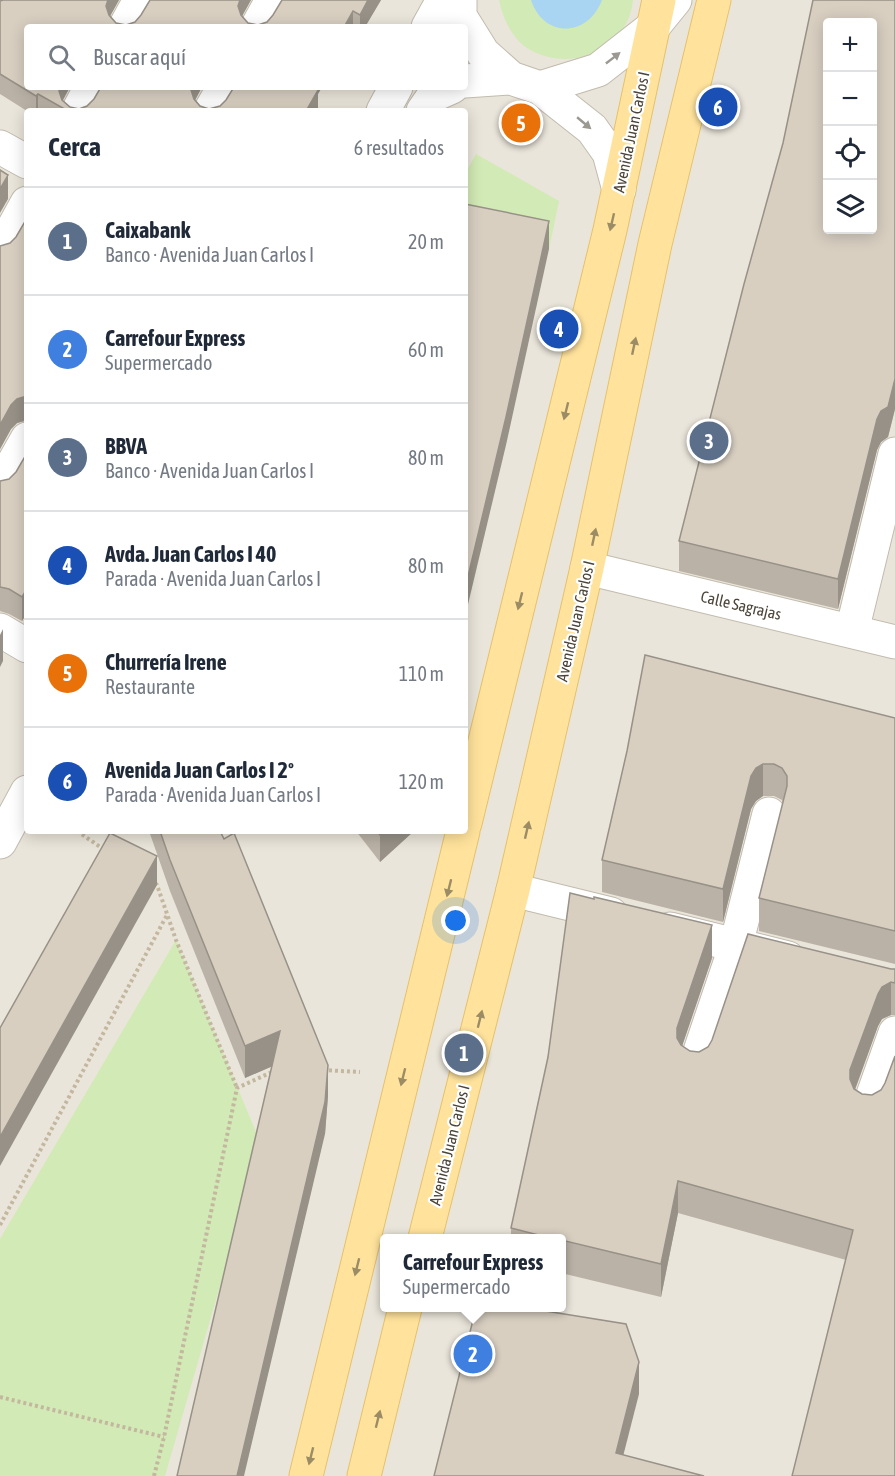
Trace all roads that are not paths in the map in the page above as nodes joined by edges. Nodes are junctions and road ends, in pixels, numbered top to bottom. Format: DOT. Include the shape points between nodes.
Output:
graph roads {
  1 [pos="140,0"];
  2 [pos="272,0"];
  3 [pos="443,0"];
  4 [pos="460,0"];
  5 [pos="675,0"];
  6 [pos="680,0"];
  7 [pos="714,0"];
  8 [pos="656,14"];
  9 [pos="127,24"];
  10 [pos="259,24"];
  11 [pos="430,24"];
  12 [pos="465,24"];
  13 [pos="468,29"];
  14 [pos="703,48"];
  15 [pos="468,81"];
  16 [pos="526,83"];
  17 [pos="89,90"];
  18 [pos="222,90"];
  19 [pos="394,90"];
  20 [pos="445,90"];
  21 [pos="80,108"];
  22 [pos="212,108"];
  23 [pos="385,108"];
  24 [pos="425,108"];
  25 [pos="0,147"];
  26 [pos="24,160"];
  27 [pos="619,190"];
  28 [pos="24,208"];
  29 [pos="0,252"];
  30 [pos="24,444"];
  31 [pos="895,454"];
  32 [pos="0,487"];
  33 [pos="587,568"];
  34 [pos="0,630"];
  35 [pos="852,632"];
  36 [pos="895,642"];
  37 [pos="24,644"];
  38 [pos="24,798"];
  39 [pos="468,811"];
  40 [pos="769,814"];
  41 [pos="462,834"];
  42 [pos="0,842"];
  43 [pos="513,890"];
  44 [pos="736,945"];
  45 [pos="812,963"];
  46 [pos="895,1033"];
  47 [pos="695,1066"];
  48 [pos="868,1109"];
  49 [pos="426,1234"];
  50 [pos="404,1312"];
  51 [pos="306,1476"];
  52 [pos="364,1476"];
  1 -- 9 [label="street"];
  2 -- 10 [label="street"];
  3 -- 11 [label="street"];
  4 -- 12 [label="street" via="460,16"];
  5 -- 8 [label="street"];
  6 -- 14 [label="street"];
  7 -- 14 [label="main road, Avenida Juan Carlos I"];
  16 -- 8 [label="street, one-way" via="598,70"];
  8 -- 27 [label="main road, Avenida Juan Carlos I"];
  13 -- 16 [label="street" via="483,53"];
  33 -- 14 [label="main road, Avenida Juan Carlos I, one-way" via="655,244"];
  15 -- 16 [label="street"];
  16 -- 27 [label="street, one-way" via="592,129 609,153"];
  17 -- 21 [label="street"];
  18 -- 22 [label="street"];
  19 -- 23 [label="street"];
  20 -- 24 [label="street" via="434,95"];
  25 -- 26 [label="street"];
  27 -- 39 [label="main road, Avenida Juan Carlos I, one-way"];
  28 -- 29 [label="street"];
  30 -- 32 [label="street"];
  31 -- 35 [label="street"];
  33 -- 35 [label="street, Calle Sagrajas"];
  43 -- 33 [label="main road, Avenida Juan Carlos I, one-way"];
  34 -- 37 [label="street"];
  35 -- 36 [label="street, Calle Sagrajas"];
  38 -- 42 [label="street"];
  40 -- 44 [label="street"];
  41 -- 51 [label="main road, one-way"];
  43 -- 44 [label="street"];
  49 -- 43 [label="main road, Avenida Juan Carlos I, one-way"];
  44 -- 45 [label="street"];
  44 -- 47 [label="street"];
  46 -- 48 [label="street"];
  52 -- 50 [label="main road, one-way"];
}
